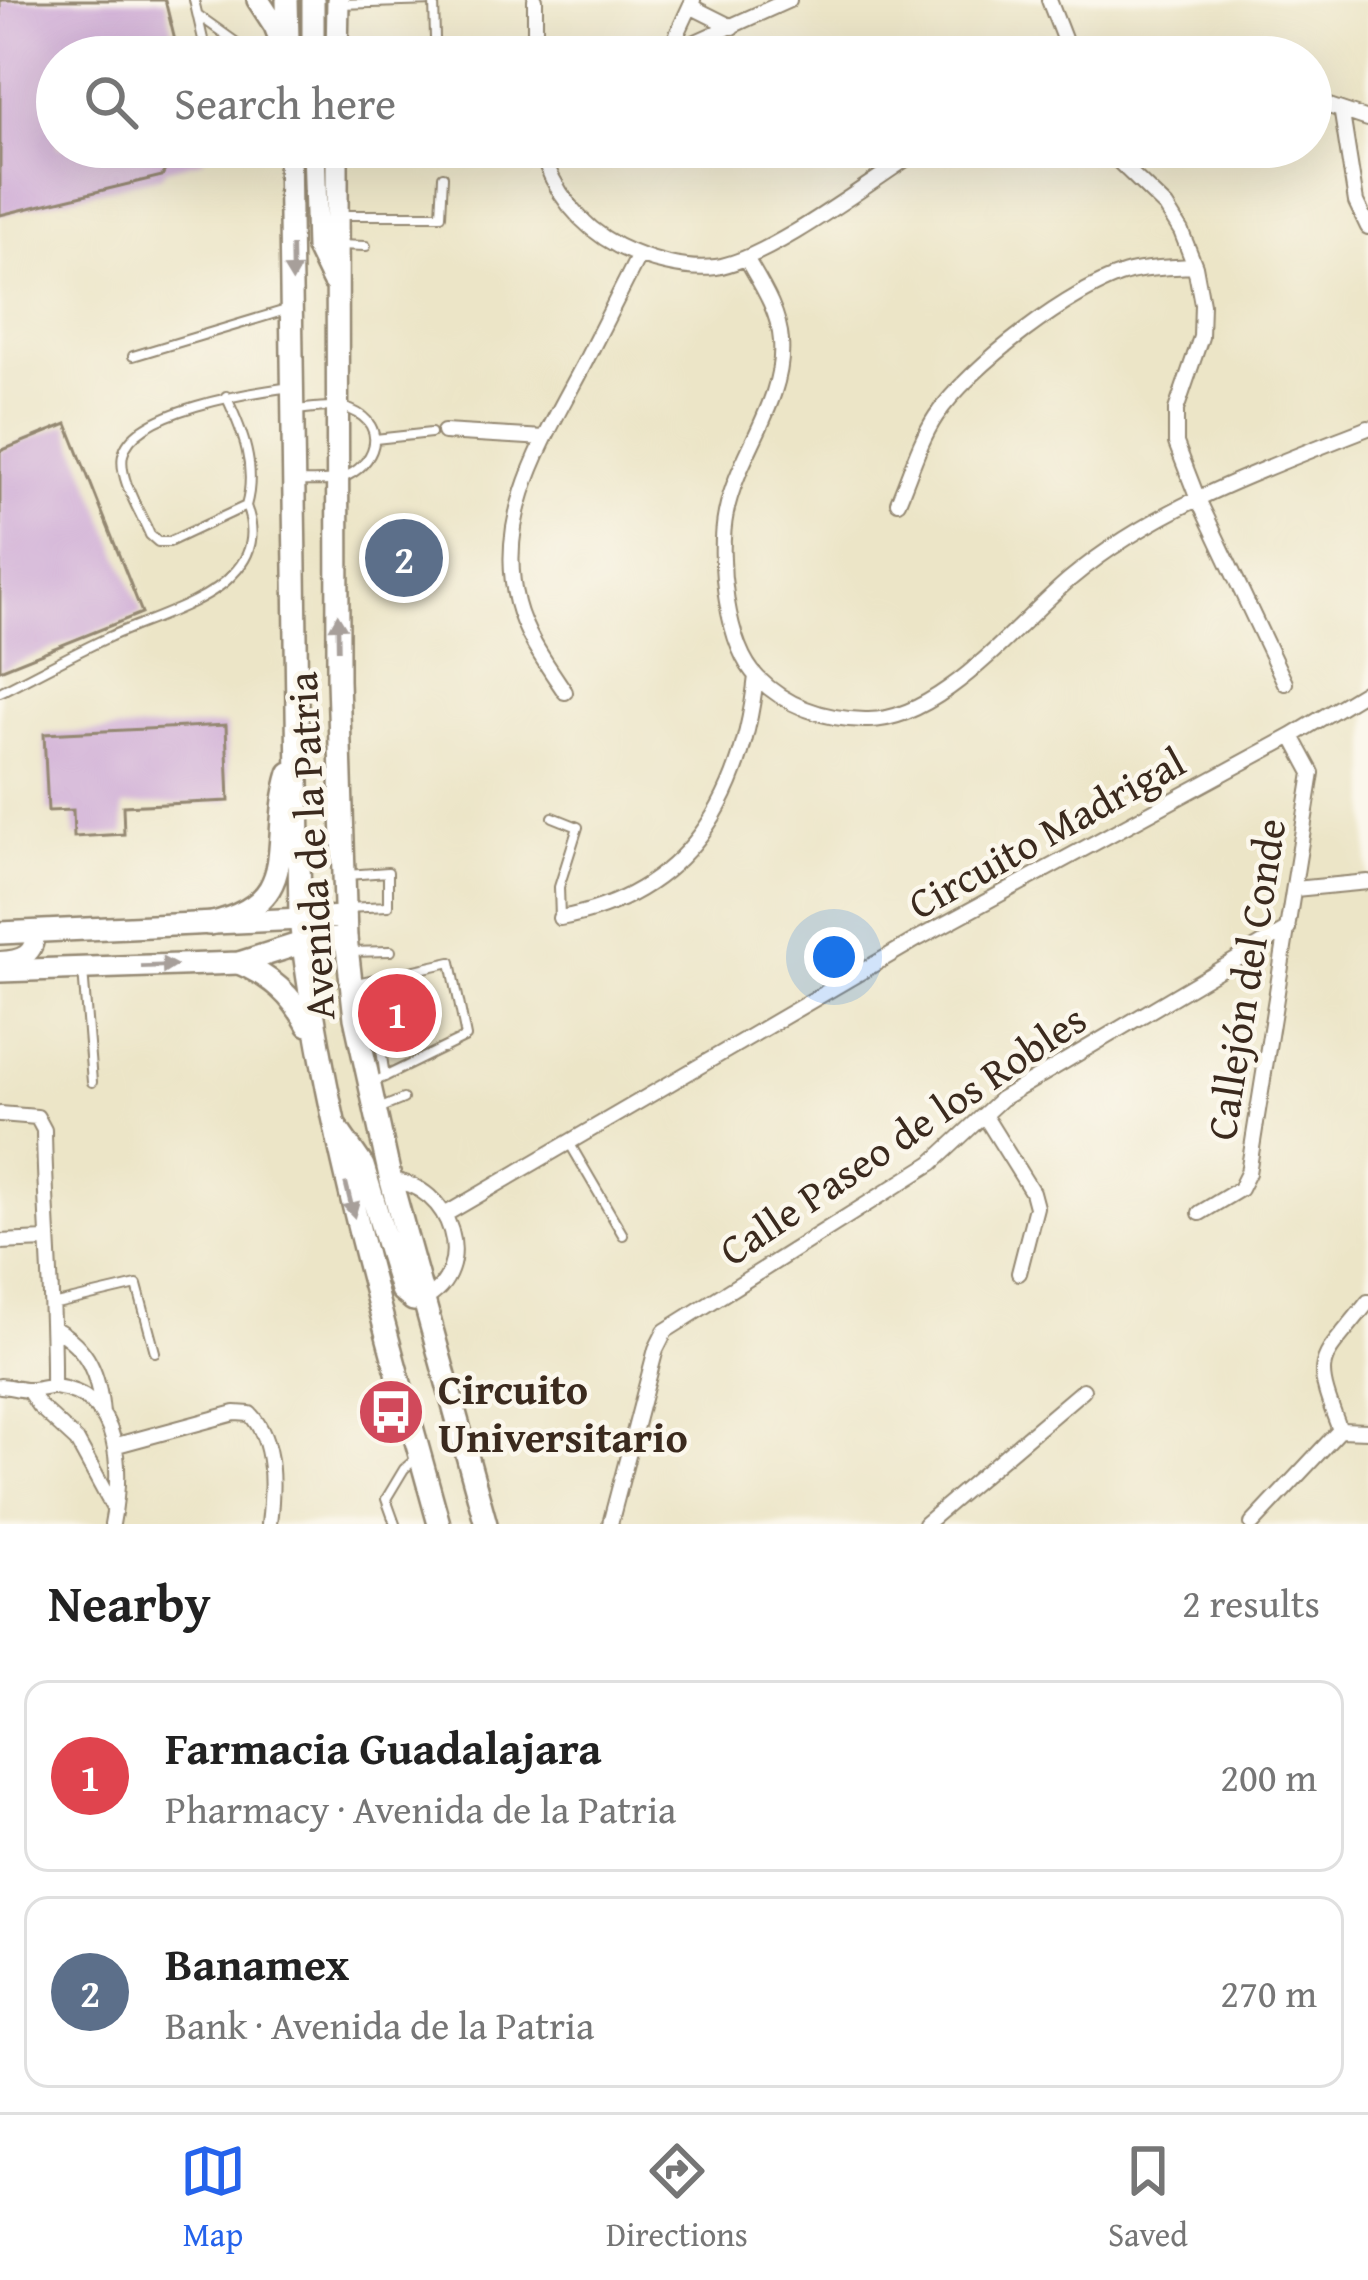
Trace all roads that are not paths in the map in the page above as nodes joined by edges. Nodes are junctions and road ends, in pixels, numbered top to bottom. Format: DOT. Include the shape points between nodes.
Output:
graph roads {
  1 [pos="194,0"];
  2 [pos="258,0"];
  3 [pos="287,0"];
  4 [pos="313,0"];
  5 [pos="536,0"];
  6 [pos="789,0"];
  7 [pos="1049,0"];
  8 [pos="338,2"];
  9 [pos="693,4"];
  10 [pos="198,15"];
  11 [pos="732,27"];
  12 [pos="202,36"];
  13 [pos="227,36"];
  14 [pos="279,36"];
  15 [pos="288,36"];
  16 [pos="313,36"];
  17 [pos="338,36"];
  18 [pos="435,36"];
  19 [pos="535,36"];
  20 [pos="677,36"];
  21 [pos="711,36"];
  22 [pos="1063,36"];
  23 [pos="1332,109"];
  24 [pos="1342,114"];
  25 [pos="1368,119"];
  26 [pos="290,168"];
  27 [pos="315,168"];
  28 [pos="337,168"];
  29 [pos="548,168"];
  30 [pos="890,168"];
  31 [pos="1125,168"];
  32 [pos="443,176"];
  33 [pos="336,215"];
  34 [pos="1368,226"];
  35 [pos="336,245"];
  36 [pos="366,246"];
  37 [pos="639,255"];
  38 [pos="746,258"];
  39 [pos="1195,266"];
  40 [pos="336,287"];
  41 [pos="293,308"];
  42 [pos="133,356"];
  43 [pos="226,396"];
  44 [pos="294,398"];
  45 [pos="337,408"];
  46 [pos="1368,428"];
  47 [pos="437,433"];
  48 [pos="544,437"];
  49 [pos="375,439"];
  50 [pos="336,480"];
  51 [pos="293,481"];
  52 [pos="1197,497"];
  53 [pos="898,502"];
  54 [pos="246,506"];
  55 [pos="756,676"];
  56 [pos="1285,683"];
  57 [pos="1368,691"];
  58 [pos="0,692"];
  59 [pos="565,692"];
  60 [pos="1292,736"];
  61 [pos="297,755"];
  62 [pos="553,817"];
  63 [pos="343,875"];
  64 [pos="1368,882"];
  65 [pos="1295,889"];
  66 [pos="560,918"];
  67 [pos="209,924"];
  68 [pos="345,929"];
  69 [pos="1288,929"];
  70 [pos="35,931"];
  71 [pos="301,931"];
  72 [pos="0,933"];
  73 [pos="391,951"];
  74 [pos="0,961"];
  75 [pos="239,963"];
  76 [pos="83,968"];
  77 [pos="0,971"];
  78 [pos="361,982"];
  79 [pos="320,1064"];
  80 [pos="376,1081"];
  81 [pos="92,1082"];
  82 [pos="403,1099"];
  83 [pos="374,1111"];
  84 [pos="0,1114"];
  85 [pos="984,1115"];
  86 [pos="331,1123"];
  87 [pos="570,1144"];
  88 [pos="391,1181"];
  89 [pos="1200,1213"];
  90 [pos="446,1214"];
  91 [pos="623,1235"];
  92 [pos="45,1240"];
  93 [pos="0,1242"];
  94 [pos="1019,1273"];
  95 [pos="424,1300"];
  96 [pos="1368,1302"];
  97 [pos="50,1305"];
  98 [pos="53,1328"];
  99 [pos="155,1352"];
  100 [pos="0,1386"];
  101 [pos="53,1386"];
  102 [pos="1083,1390"];
  103 [pos="29,1391"];
  104 [pos="102,1414"];
  105 [pos="1340,1430"];
  106 [pos="1368,1431"];
  107 [pos="118,1452"];
  108 [pos="420,1455"];
  109 [pos="94,1467"];
  110 [pos="113,1517"];
  111 [pos="269,1524"];
  112 [pos="395,1524"];
  113 [pos="439,1524"];
  114 [pos="486,1524"];
  115 [pos="610,1524"];
  116 [pos="925,1524"];
  117 [pos="1252,1524"];
  1 -- 10 [label="lane"];
  2 -- 14 [label="main road"];
  3 -- 15 [label="main road"];
  4 -- 16 [label="main road"];
  5 -- 19 [label="street"];
  6 -- 11 [label="street"];
  7 -- 22 [label="street"];
  8 -- 17 [label="main road"];
  8 -- 18 [label="lane" via="434,1"];
  9 -- 11 [label="street"];
  9 -- 20 [label="street"];
  10 -- 12 [label="lane"];
  10 -- 13 [label="lane"];
  11 -- 21 [label="street"];
  23 -- 24 [label="street"];
  24 -- 25 [label="street"];
  24 -- 34 [label="street" via="1356,202"];
  26 -- 41 [label="main road, Avenida de la Patria, one-way"];
  27 -- 40 [label="main road" via="317,248"];
  28 -- 33 [label="main road, Avenida de la Patria"];
  29 -- 37 [label="street" via="576,214"];
  30 -- 38 [label="street"];
  31 -- 39 [label="street" via="1166,208"];
  32 -- 33 [label="lane" via="441,215"];
  33 -- 35 [label="main road, Avenida de la Patria"];
  35 -- 36 [label="lane"];
  35 -- 40 [label="main road, Avenida de la Patria"];
  37 -- 38 [label="street" via="694,268"];
  37 -- 48 [label="street"];
  38 -- 55 [label="street" via="782,343 723,541 734,626"];
  39 -- 52 [label="street" via="1201,337 1174,421"];
  39 -- 53 [label="street" via="1129,272 1055,309 956,390 934,418"];
  40 -- 45 [label="main road, Avenida de la Patria"];
  41 -- 42 [label="lane"];
  41 -- 44 [label="main road, Avenida de la Patria"];
  43 -- 44 [label="lane"];
  43 -- 54 [label="lane" via="249,458"];
  43 -- 54 [label="lane" via="133,435 122,467 158,542"];
  44 -- 45 [label="lane"];
  44 -- 51 [label="main road, Avenida de la Patria"];
  45 -- 49 [label="lane" via="369,422"];
  45 -- 50 [label="main road, Avenida de la Patria"];
  46 -- 52 [label="street"];
  47 -- 48 [label="street"];
  47 -- 49 [label="lane"];
  48 -- 59 [label="street" via="513,522 512,569 518,606"];
  49 -- 50 [label="lane" via="371,458"];
  50 -- 51 [label="lane"];
  63 -- 50 [label="main road, Avenida de la Patria, one-way"];
  51 -- 61 [label="main road, Avenida de la Patria"];
  52 -- 55 [label="street" via="1072,577 946,690 913,709 876,721 830,719"];
  52 -- 56 [label="street"];
  54 -- 58 [label="lane" via="253,538 216,589"];
  55 -- 66 [label="street" via="738,764 692,849 621,900"];
  57 -- 60 [label="street, Circuito Madrigal"];
  60 -- 65 [label="street, Callejón del Conde" via="1312,773"];
  60 -- 87 [label="street, Circuito Madrigal" via="919,938"];
  61 -- 67 [label="main road" via="281,809 275,882 251,910"];
  61 -- 71 [label="main road, Avenida de la Patria"];
  62 -- 66 [label="lane" via="578,826 559,886"];
  63 -- 68 [label="main road, Avenida de la Patria"];
  63 -- 68 [label="lane" via="388,872 388,906"];
  64 -- 65 [label="street"];
  65 -- 69 [label="street, Callejón del Conde"];
  67 -- 70 [label="main road"];
  67 -- 71 [label="main road"];
  68 -- 71 [label="main road"];
  68 -- 73 [label="lane"];
  68 -- 78 [label="main road, Avenida de la Patria"];
  69 -- 85 [label="street, Calle Paseo de los Robles"];
  69 -- 89 [label="street, Callejón del Conde" via="1248,1173 1240,1190"];
  70 -- 72 [label="main road"];
  70 -- 74 [label="street" via="25,957"];
  71 -- 75 [label="main road"];
  71 -- 79 [label="main road, Avenida de la Patria"];
  76 -- 75 [label="main road, one-way"];
  75 -- 79 [label="main road" via="295,1003"];
  76 -- 77 [label="main road"];
  76 -- 81 [label="lane"];
  78 -- 80 [label="main road, Avenida de la Patria"];
  78 -- 80 [label="lane" via="451,962 466,1037"];
  79 -- 86 [label="main road, Avenida de la Patria"];
  80 -- 83 [label="main road, Avenida de la Patria"];
  82 -- 83 [label="lane"];
  83 -- 88 [label="main road, Avenida de la Patria"];
  84 -- 92 [label="street" via="37,1117 44,1130"];
  85 -- 94 [label="street" via="1036,1207"];
  85 -- 115 [label="street, Calle Paseo de los Robles" via="932,1163 665,1331"];
  86 -- 95 [label="main road" via="363,1166 401,1291"];
  86 -- 108 [label="main road, Avenida de la Patria, one-way"];
  87 -- 90 [label="street, Circuito Madrigal"];
  87 -- 91 [label="lane"];
  88 -- 90 [label="street" via="418,1189"];
  88 -- 95 [label="main road, Avenida de la Patria"];
  90 -- 95 [label="street" via="454,1258 437,1293"];
  92 -- 93 [label="street"];
  92 -- 97 [label="street"];
  95 -- 114 [label="main road, Avenida de la Patria"];
  96 -- 105 [label="street" via="1322,1362"];
  97 -- 98 [label="street"];
  97 -- 99 [label="lane" via="137,1285"];
  98 -- 101 [label="street"];
  98 -- 104 [label="street" via="92,1364"];
  100 -- 103 [label="street"];
  101 -- 103 [label="street"];
  101 -- 104 [label="street"];
  102 -- 116 [label="street"];
  103 -- 109 [label="street"];
  104 -- 107 [label="street"];
  105 -- 106 [label="street"];
  105 -- 117 [label="street"];
  107 -- 109 [label="street"];
  107 -- 110 [label="street"];
  107 -- 111 [label="street" via="250,1414 261,1425 272,1486"];
  108 -- 112 [label="lane" via="386,1498"];
  108 -- 113 [label="main road, Avenida de la Patria"];
  109 -- 110 [label="street"];
}
